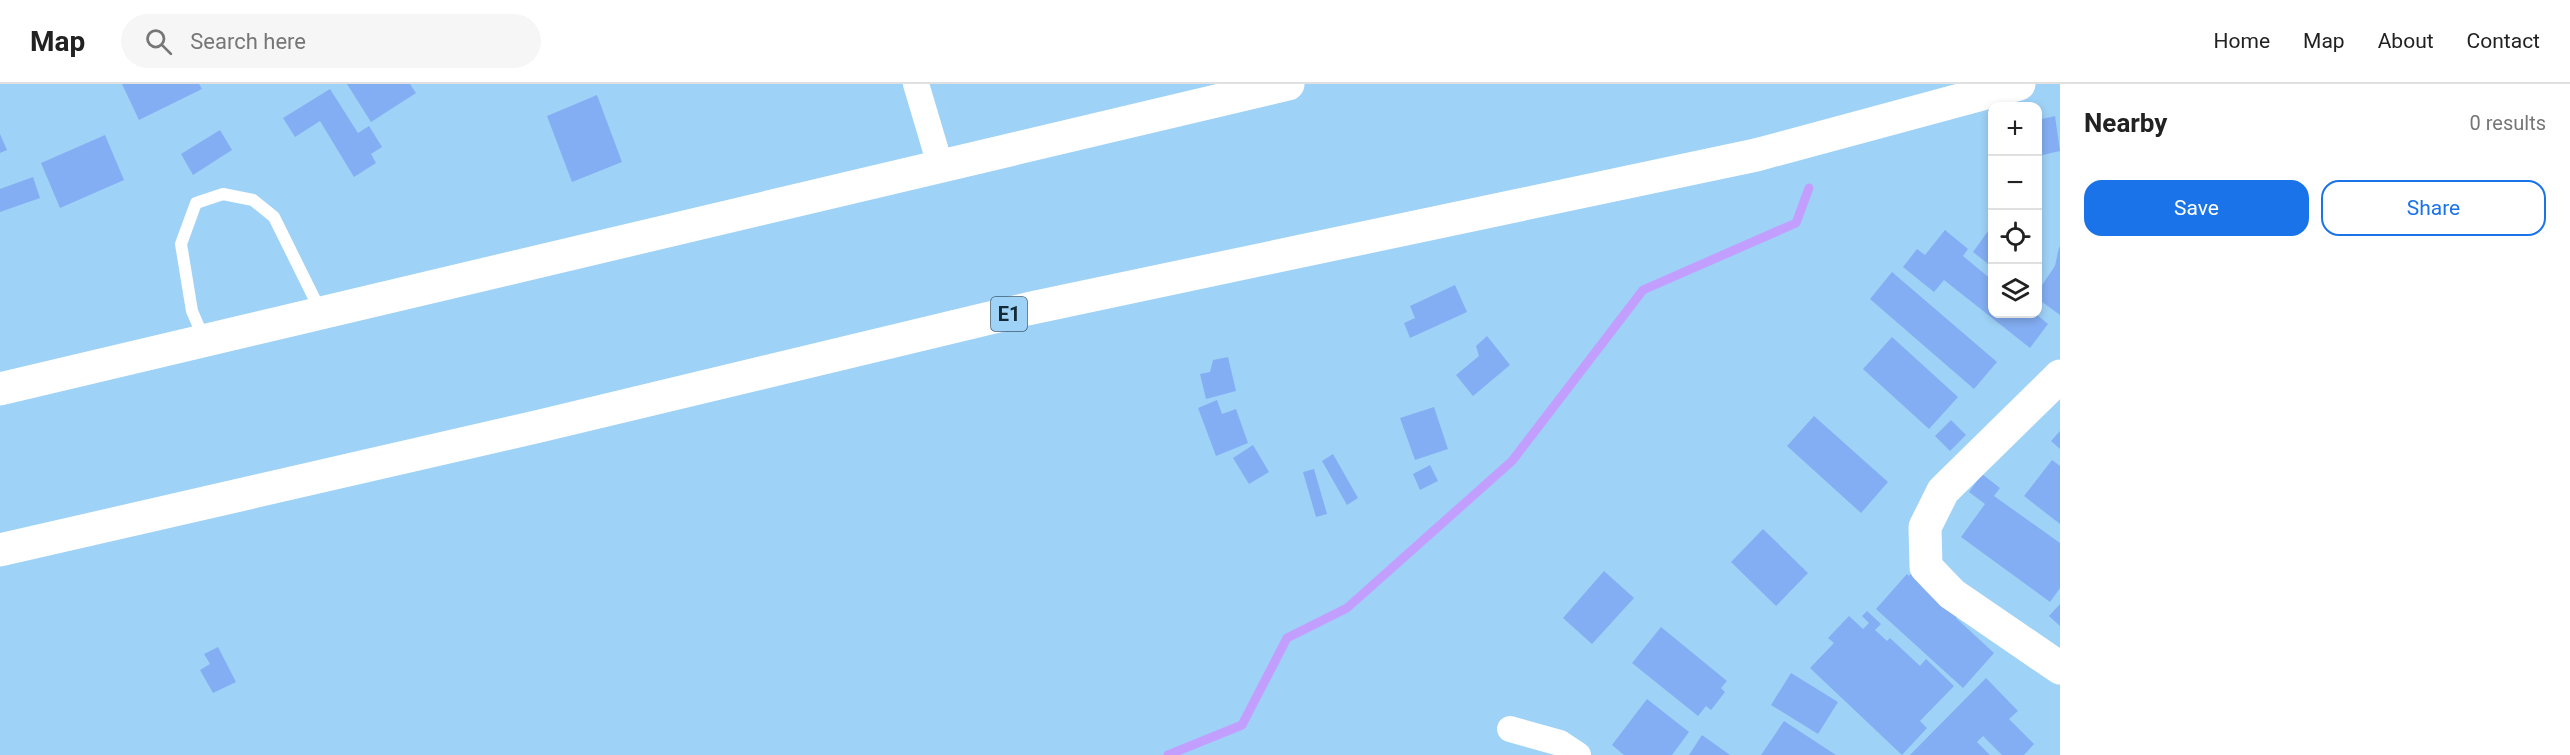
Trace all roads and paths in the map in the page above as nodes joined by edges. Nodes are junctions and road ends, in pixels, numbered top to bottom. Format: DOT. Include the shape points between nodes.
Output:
graph roads {
  1 [pos="916,84"];
  2 [pos="1288,84"];
  3 [pos="2019,84"];
  4 [pos="941,168"];
  5 [pos="322,313"];
  6 [pos="205,340"];
  7 [pos="2060,375"];
  8 [pos="0,389"];
  9 [pos="0,550"];
  10 [pos="2060,668"];
  11 [pos="1510,729"];
  12 [pos="1578,755"];
  1 -- 4 [label="street"];
  2 -- 4 [label="main road"];
  3 -- 9 [label="main road, E1" via="1756,155 1027,309"];
  4 -- 5 [label="main road"];
  5 -- 6 [label="main road"];
  5 -- 6 [label="lane" via="274,217 253,200 223,194 196,203 181,244 192,311"];
  6 -- 8 [label="main road"];
  7 -- 10 [label="main road" via="1943,491 1925,527 1926,567 1952,594"];
  11 -- 12 [label="street" via="1560,743"];
}
